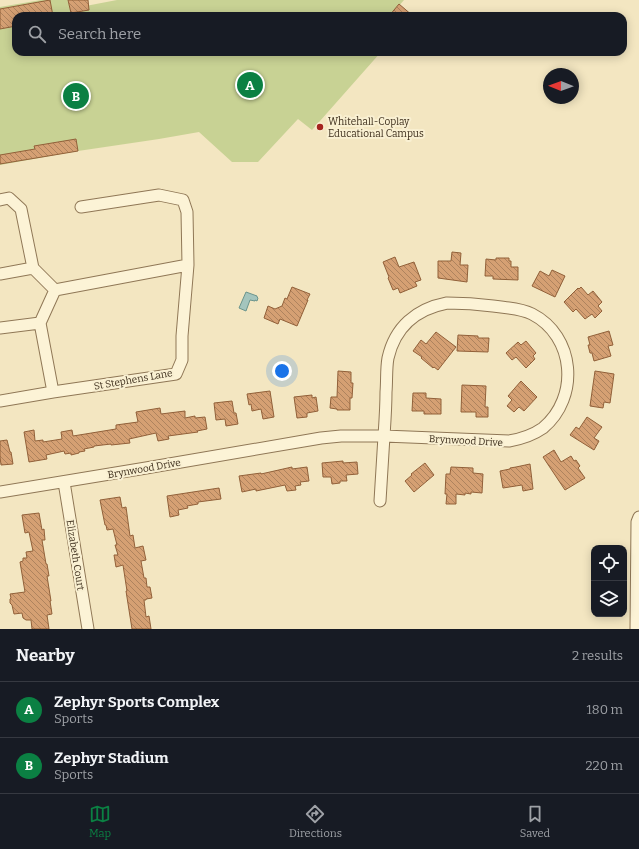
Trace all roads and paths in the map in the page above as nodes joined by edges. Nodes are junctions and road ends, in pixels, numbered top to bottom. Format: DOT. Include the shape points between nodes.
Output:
graph roads {
  1 [pos="0,200"];
  2 [pos="81,207"];
  3 [pos="188,265"];
  4 [pos="34,268"];
  5 [pos="0,274"];
  6 [pos="55,290"];
  7 [pos="40,322"];
  8 [pos="0,328"];
  9 [pos="53,392"];
  10 [pos="0,400"];
  11 [pos="384,436"];
  12 [pos="64,482"];
  13 [pos="0,492"];
  14 [pos="380,501"];
  15 [pos="639,516"];
  16 [pos="88,629"];
  17 [pos="636,629"];
  1 -- 4 [label="street" via="9,198 21,209"];
  2 -- 3 [label="street, St Stephens Lane" via="159,195 183,200 187,212"];
  3 -- 6 [label="street"];
  3 -- 9 [label="street, St Stephens Lane" via="182,360 176,374"];
  4 -- 5 [label="street"];
  4 -- 6 [label="street"];
  6 -- 7 [label="street"];
  7 -- 8 [label="street"];
  7 -- 9 [label="street"];
  9 -- 10 [label="street, St Stephens Lane"];
  11 -- 11 [label="street, Brynwood Drive" via="509,441 533,434 552,418 563,400 568,373 563,348 554,332 541,320 518,309 459,303 447,303 425,309 404,325 391,346 387,360"];
  11 -- 12 [label="street, Brynwood Drive" via="321,438"];
  11 -- 14 [label="street, Brynwood Drive"];
  12 -- 13 [label="street, Brynwood Drive"];
  12 -- 16 [label="street, Elizabeth Court"];
  15 -- 17 [label="street"];
}
